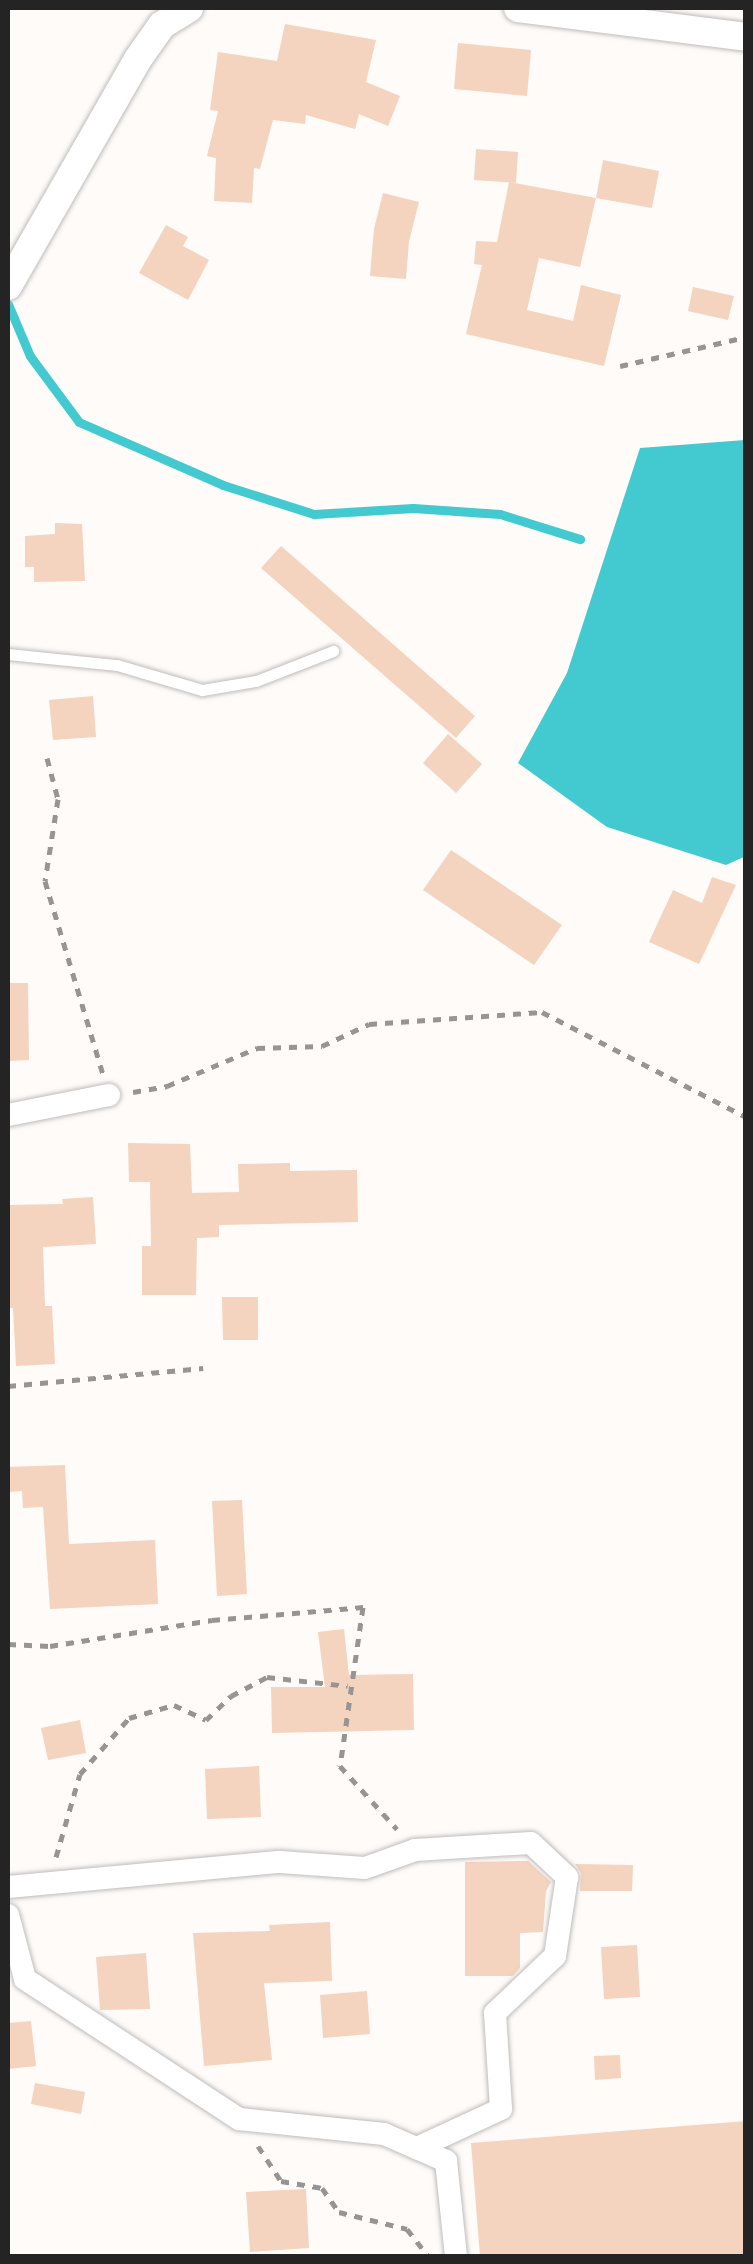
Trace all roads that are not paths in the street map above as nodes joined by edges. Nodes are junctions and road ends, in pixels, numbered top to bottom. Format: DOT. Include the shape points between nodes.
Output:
graph roads {
  1 [pos="189,8"];
  2 [pos="518,8"];
  3 [pos="746,37"];
  4 [pos="12,279"];
  5 [pos="333,651"];
  6 [pos="8,654"];
  7 [pos="109,1096"];
  8 [pos="8,1115"];
  9 [pos="8,1887"];
  10 [pos="8,1915"];
  11 [pos="417,2148"];
  12 [pos="456,2256"];
  1 -- 4 [label="street" via="162,25 138,59"];
  2 -- 3 [label="street"];
  5 -- 6 [label="lane" via="256,681 202,690 117,666"];
  7 -- 8 [label="street"];
  9 -- 11 [label="street" via="280,1862 365,1868 415,1850 531,1843 566,1877 555,1956 495,2013 501,2109"];
  10 -- 11 [label="street" via="24,1978 240,2119 384,2134"];
  11 -- 12 [label="street" via="446,2161"];
}
